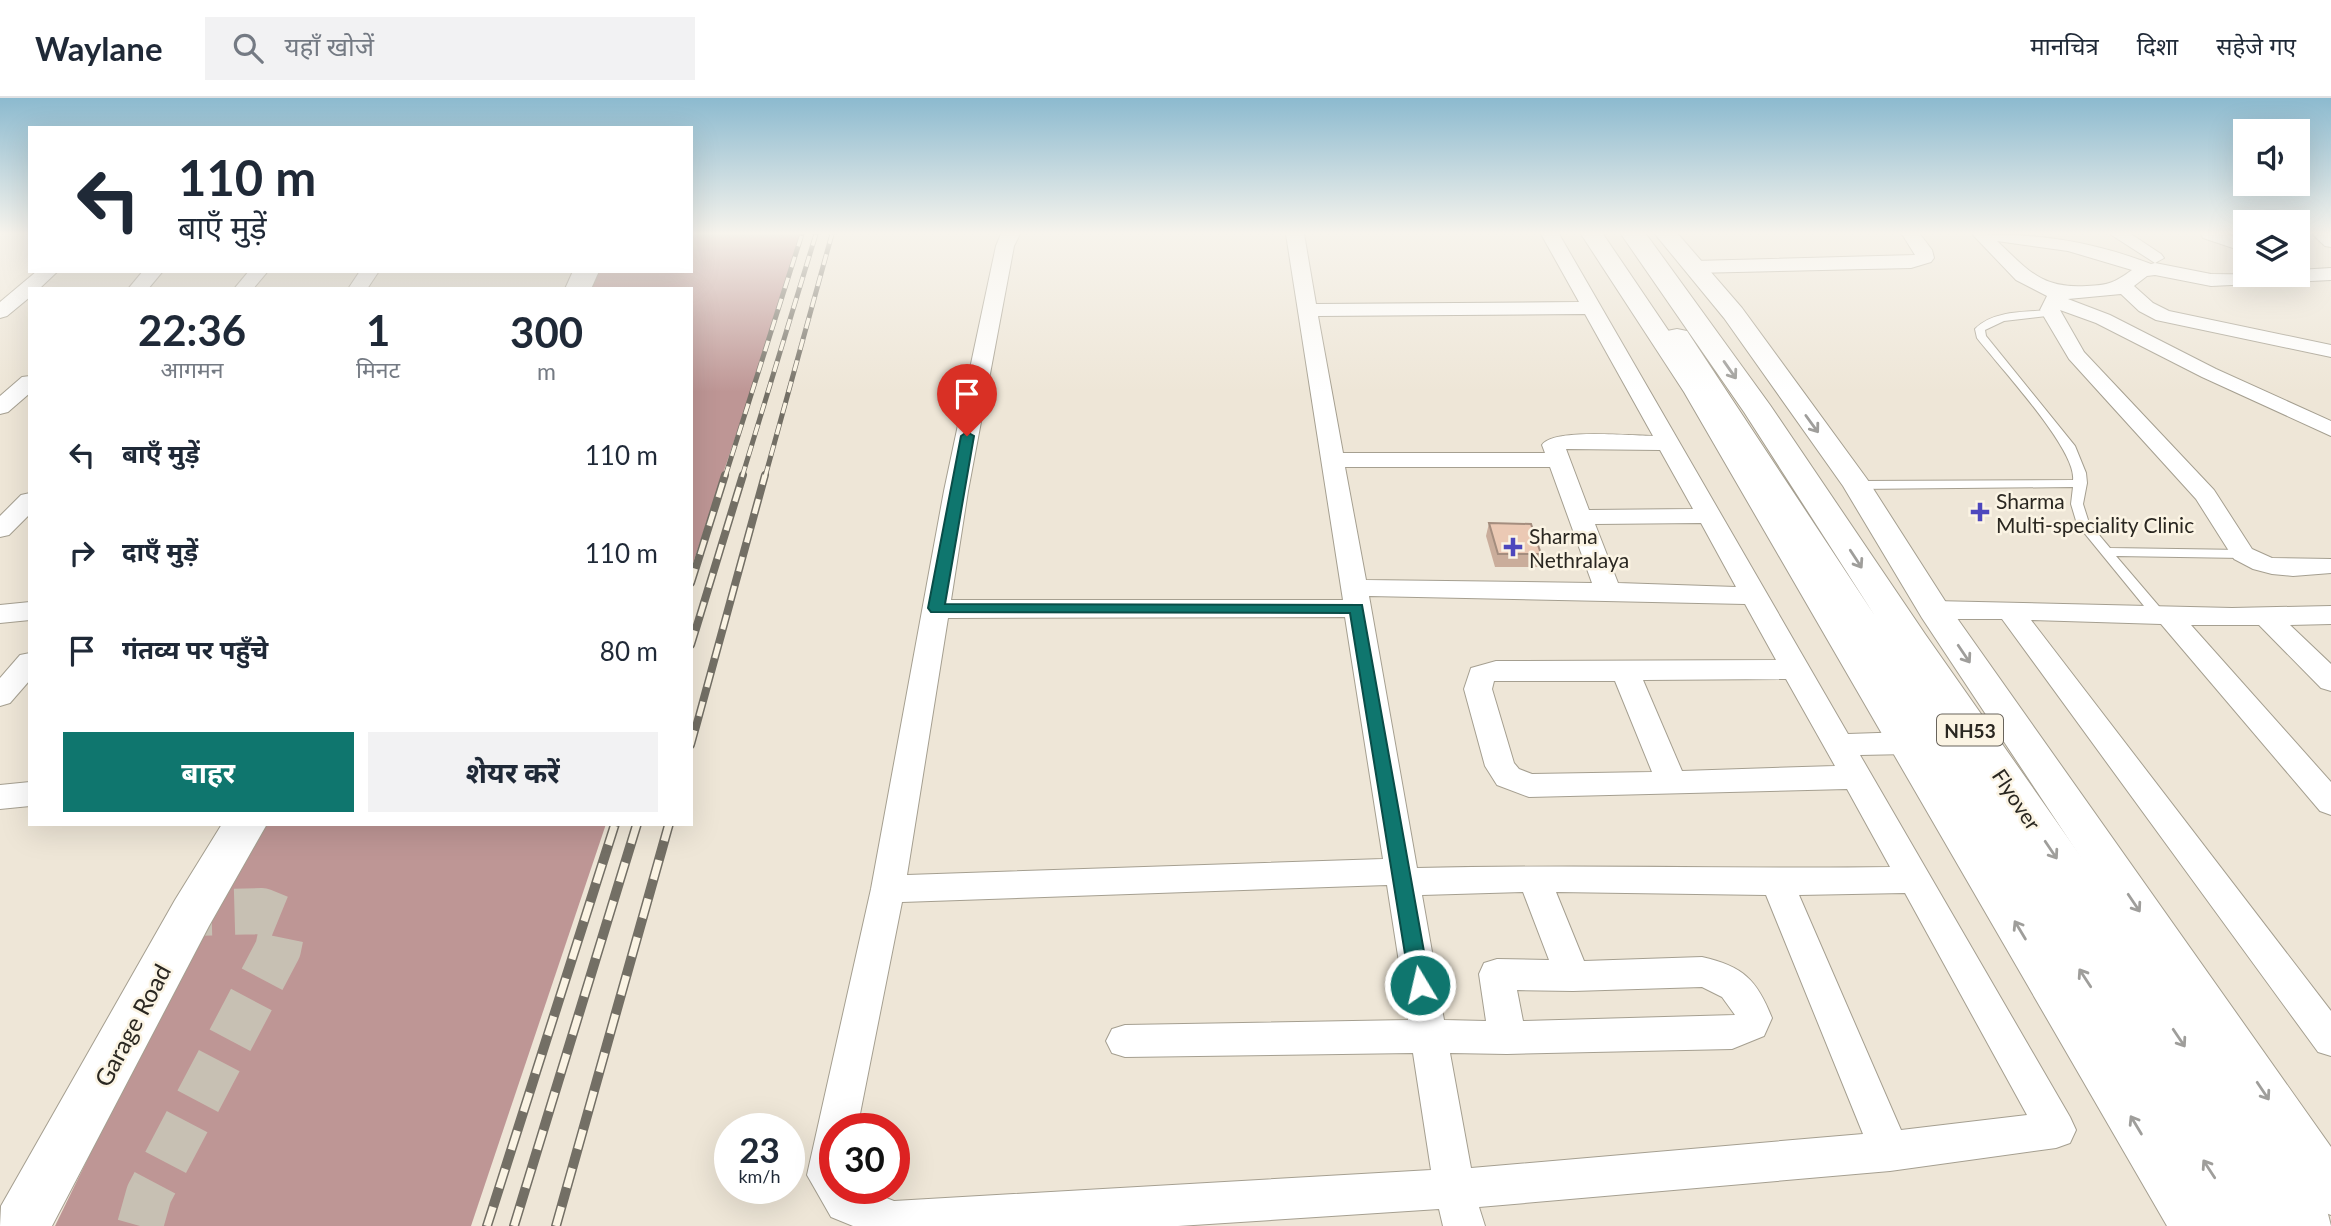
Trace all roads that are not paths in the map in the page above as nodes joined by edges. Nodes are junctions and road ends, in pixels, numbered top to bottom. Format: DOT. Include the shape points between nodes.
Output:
graph roads {
  1 [pos="2123,286"];
  2 [pos="997,287"];
  3 [pos="1304,287"];
  4 [pos="1580,287"];
  5 [pos="1626,287"];
  6 [pos="1644,287"];
  7 [pos="1670,287"];
  8 [pos="1711,287"];
  9 [pos="2036,287"];
  10 [pos="2121,287"];
  11 [pos="28,288"];
  12 [pos="2055,303"];
  13 [pos="1592,308"];
  14 [pos="28,309"];
  15 [pos="2,310"];
  16 [pos="1308,310"];
  17 [pos="2331,351"];
  18 [pos="28,384"];
  19 [pos="0,407"];
  20 [pos="2331,429"];
  21 [pos="1668,443"];
  22 [pos="1332,460"];
  23 [pos="1558,460"];
  24 [pos="2081,483"];
  25 [pos="1857,485"];
  26 [pos="28,502"];
  27 [pos="1709,516"];
  28 [pos="1580,517"];
  29 [pos="0,530"];
  30 [pos="2106,552"];
  31 [pos="2243,554"];
  32 [pos="2329,568"];
  33 [pos="1608,591"];
  34 [pos="1755,596"];
  35 [pos="1355,598"];
  36 [pos="936,608"];
  37 [pos="1934,610"];
  38 [pos="2009,610"];
  39 [pos="28,611"];
  40 [pos="0,614"];
  41 [pos="2163,614"];
  42 [pos="2331,615"];
  43 [pos="2267,618"];
  44 [pos="28,664"];
  45 [pos="1796,669"];
  46 [pos="1625,671"];
  47 [pos="2331,681"];
  48 [pos="0,696"];
  49 [pos="1908,743"];
  50 [pos="1839,745"];
  51 [pos="1856,777"];
  52 [pos="1672,783"];
  53 [pos="28,794"];
  54 [pos="0,797"];
  55 [pos="2331,803"];
  56 [pos="244,826"];
  57 [pos="1402,876"];
  58 [pos="1534,878"];
  59 [pos="1915,880"];
  60 [pos="1777,882"];
  61 [pos="888,889"];
  62 [pos="1573,976"];
  63 [pos="1428,1037"];
  64 [pos="1507,1038"];
  65 [pos="2331,1040"];
  66 [pos="1125,1041"];
  67 [pos="840,1113"];
  68 [pos="1890,1152"];
  69 [pos="2331,1190"];
  70 [pos="849,1204"];
  71 [pos="1459,1207"];
  72 [pos="21,1226"];
  73 [pos="2196,1226"];
  74 [pos="2246,1226"];
  75 [pos="2306,1226"];
  1 -- 17 [label="street" via="2163,316"];
  2 -- 36 [label="street"];
  3 -- 16 [label="street"];
  4 -- 13 [label="street"];
  5 -- 49 [label="street" via="1697,393"];
  74 -- 6 [label="main road, Flyover / NH53, one-way"];
  7 -- 75 [label="main road, Flyover / NH53, one-way" via="1759,411"];
  8 -- 25 [label="street, one-way"];
  9 -- 12 [label="street"];
  10 -- 12 [label="street"];
  11 -- 15 [label="street"];
  12 -- 20 [label="street" via="2103,319"];
  12 -- 24 [label="lane" via="1994,321 1980,328 1980,336 2069,446"];
  12 -- 31 [label="street" via="2076,355 2206,495"];
  13 -- 16 [label="street"];
  13 -- 21 [label="street"];
  14 -- 15 [label="street"];
  16 -- 22 [label="street"];
  18 -- 19 [label="street"];
  21 -- 23 [label="street" via="1561,442 1553,445"];
  21 -- 27 [label="street"];
  22 -- 23 [label="street"];
  22 -- 35 [label="street"];
  23 -- 28 [label="street"];
  24 -- 25 [label="lane"];
  24 -- 30 [label="lane" via="2077,504 2084,524"];
  25 -- 37 [label="street"];
  26 -- 29 [label="street"];
  27 -- 28 [label="street"];
  27 -- 34 [label="street"];
  28 -- 33 [label="street"];
  30 -- 31 [label="lane"];
  30 -- 41 [label="lane"];
  31 -- 32 [label="street" via="2270,566"];
  33 -- 34 [label="street"];
  33 -- 35 [label="street"];
  34 -- 45 [label="street"];
  35 -- 36 [label="street"];
  35 -- 57 [label="street"];
  36 -- 61 [label="street"];
  37 -- 38 [label="street"];
  37 -- 69 [label="street, one-way"];
  38 -- 41 [label="street"];
  38 -- 65 [label="street"];
  39 -- 40 [label="street"];
  41 -- 43 [label="street"];
  41 -- 55 [label="street"];
  42 -- 43 [label="street"];
  43 -- 47 [label="street"];
  44 -- 48 [label="street"];
  45 -- 46 [label="street"];
  45 -- 50 [label="street"];
  46 -- 52 [label="street"];
  46 -- 52 [label="street" via="1496,671 1481,675 1478,689 1500,766 1508,777 1529,786"];
  49 -- 50 [label="street"];
  73 -- 49 [label="street, one-way"];
  50 -- 51 [label="street"];
  51 -- 52 [label="street"];
  51 -- 59 [label="street"];
  53 -- 54 [label="street"];
  56 -- 72 [label="main road, Garage Road"];
  57 -- 58 [label="street"];
  57 -- 61 [label="street"];
  57 -- 63 [label="street"];
  58 -- 60 [label="street"];
  58 -- 62 [label="street"];
  59 -- 60 [label="street"];
  59 -- 68 [label="street" via="2056,1130"];
  60 -- 68 [label="street"];
  61 -- 67 [label="street"];
  62 -- 64 [label="street" via="1497,974"];
  62 -- 64 [label="street" via="1719,975 1741,989 1754,1018 1751,1025 1732,1033"];
  63 -- 64 [label="street"];
  63 -- 66 [label="street"];
  63 -- 71 [label="street"];
  68 -- 71 [label="street"];
  70 -- 71 [label="street" via="894,1222"];
}
